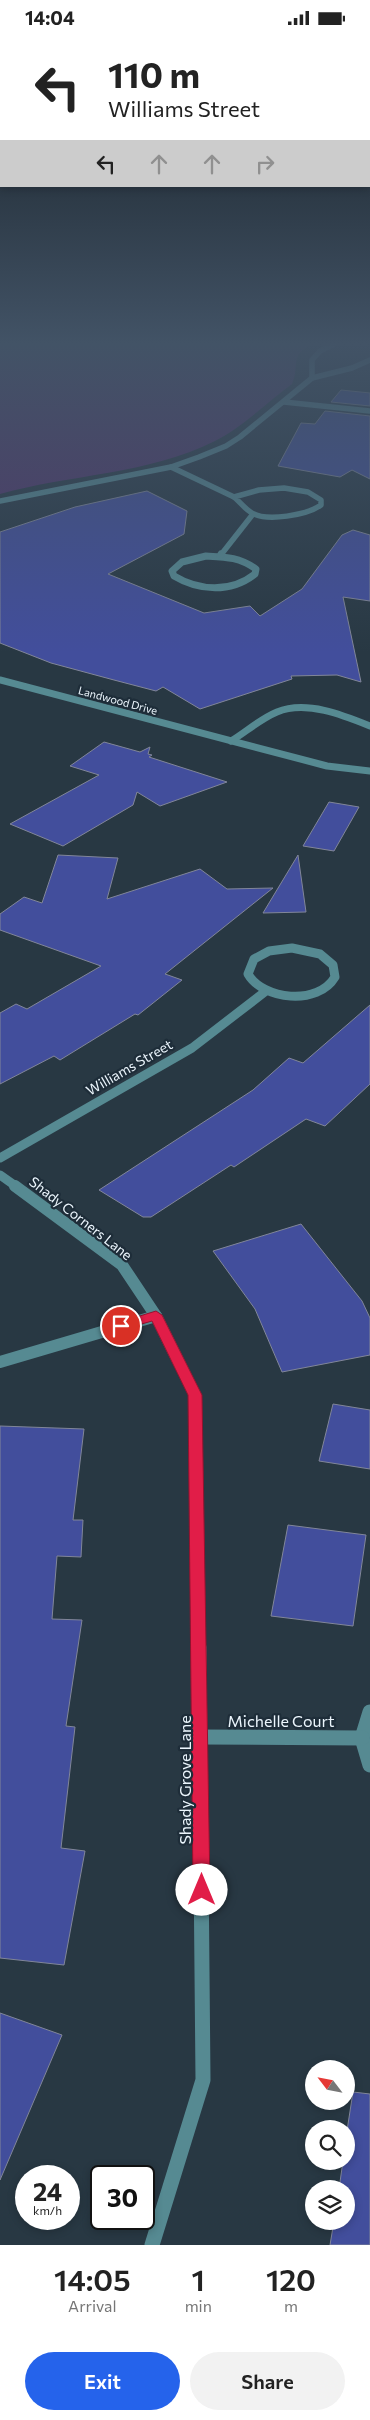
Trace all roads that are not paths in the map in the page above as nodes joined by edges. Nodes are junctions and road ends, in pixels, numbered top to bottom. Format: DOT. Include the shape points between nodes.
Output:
graph roads {
  1 [pos="227,445"];
  2 [pos="171,467"];
  3 [pos="234,497"];
  4 [pos="0,501"];
  5 [pos="253,514"];
  6 [pos="220,556"];
  7 [pos="0,680"];
  8 [pos="370,726"];
  9 [pos="231,741"];
  10 [pos="370,771"];
  11 [pos="266,991"];
  12 [pos="0,1158"];
  13 [pos="0,1175"];
  14 [pos="156,1315"];
  15 [pos="0,1362"];
  16 [pos="370,1712"];
  17 [pos="201,1737"];
  18 [pos="362,1738"];
  19 [pos="370,1765"];
  20 [pos="152,2245"];
  1 -- 2 [label="street"];
  2 -- 3 [label="street"];
  2 -- 4 [label="street"];
  3 -- 5 [label="street"];
  3 -- 5 [label="street" via="284,488 308,492 321,500 316,509 302,514"];
  5 -- 6 [label="street"];
  6 -- 6 [label="street" via="182,561 172,571 174,576 192,585 219,587 243,583 256,574 251,564"];
  7 -- 9 [label="street, Landwood Drive"];
  8 -- 9 [label="street" via="318,710 280,711"];
  9 -- 10 [label="street, Landwood Drive" via="327,766"];
  11 -- 11 [label="street" via="256,986 247,971 249,964 266,952 305,950 328,959 334,967 336,975 332,983 311,994 280,995"];
  11 -- 12 [label="street, Williams Street" via="192,1048"];
  13 -- 14 [label="street, Shady Corners Lane" via="122,1265"];
  14 -- 15 [label="street"];
  14 -- 17 [label="street, Shady Grove Lane" via="195,1395"];
  16 -- 18 [label="street"];
  17 -- 18 [label="street, Michelle Court"];
  17 -- 20 [label="street, Shady Grove Lane" via="203,2080"];
  18 -- 19 [label="street"];
}
